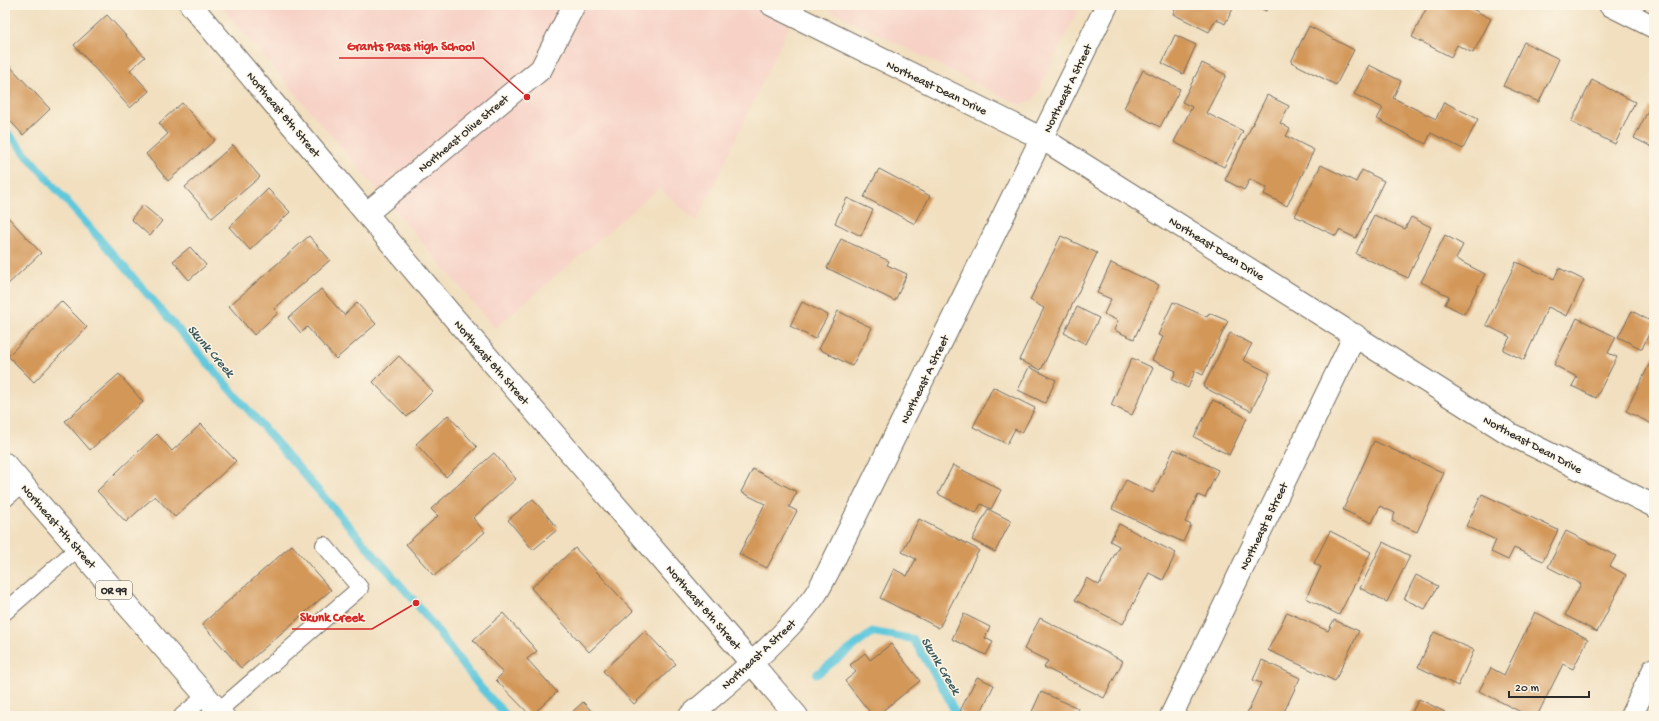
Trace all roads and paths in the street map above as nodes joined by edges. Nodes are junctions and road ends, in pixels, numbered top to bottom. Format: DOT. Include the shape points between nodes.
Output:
graph roads {
  1 [pos="192,5"];
  2 [pos="574,5"];
  3 [pos="772,5"];
  4 [pos="1107,5"];
  5 [pos="1610,5"];
  6 [pos="1654,27"];
  7 [pos="1043,139"];
  8 [pos="367,213"];
  9 [pos="1355,336"];
  10 [pos="5,464"];
  11 [pos="23,484"];
  12 [pos="5,500"];
  13 [pos="1654,506"];
  14 [pos="324,545"];
  15 [pos="78,548"];
  16 [pos="5,612"];
  17 [pos="752,662"];
  18 [pos="1654,669"];
  19 [pos="215,707"];
  20 [pos="182,716"];
  21 [pos="690,716"];
  22 [pos="797,716"];
  23 [pos="1171,716"];
  24 [pos="1631,716"];
  1 -- 8 [label="main road, Northeast 8th Street"];
  2 -- 8 [label="main road, Northeast Olive Street" via="540,68"];
  3 -- 7 [label="main road, Northeast Dean Drive"];
  4 -- 7 [label="main road, Northeast A Street"];
  5 -- 6 [label="main road"];
  7 -- 9 [label="main road, Northeast Dean Drive"];
  7 -- 17 [label="main road, Northeast A Street" via="828,572 813,598 795,620"];
  8 -- 17 [label="main road, Northeast 8th Street" via="449,312"];
  9 -- 13 [label="main road, Northeast Dean Drive" via="1510,434"];
  9 -- 23 [label="main road, Northeast B Street"];
  10 -- 11 [label="main road, Northeast 7th Street / OR 99"];
  11 -- 12 [label="lane"];
  11 -- 15 [label="main road, Northeast 7th Street / OR 99"];
  14 -- 19 [label="lane" via="360,588"];
  15 -- 16 [label="lane"];
  15 -- 19 [label="main road, Northeast 7th Street / OR 99"];
  17 -- 21 [label="main road, Northeast A Street"];
  17 -- 22 [label="main road, Northeast 8th Street"];
  18 -- 24 [label="main road"];
  19 -- 20 [label="lane"];
}
